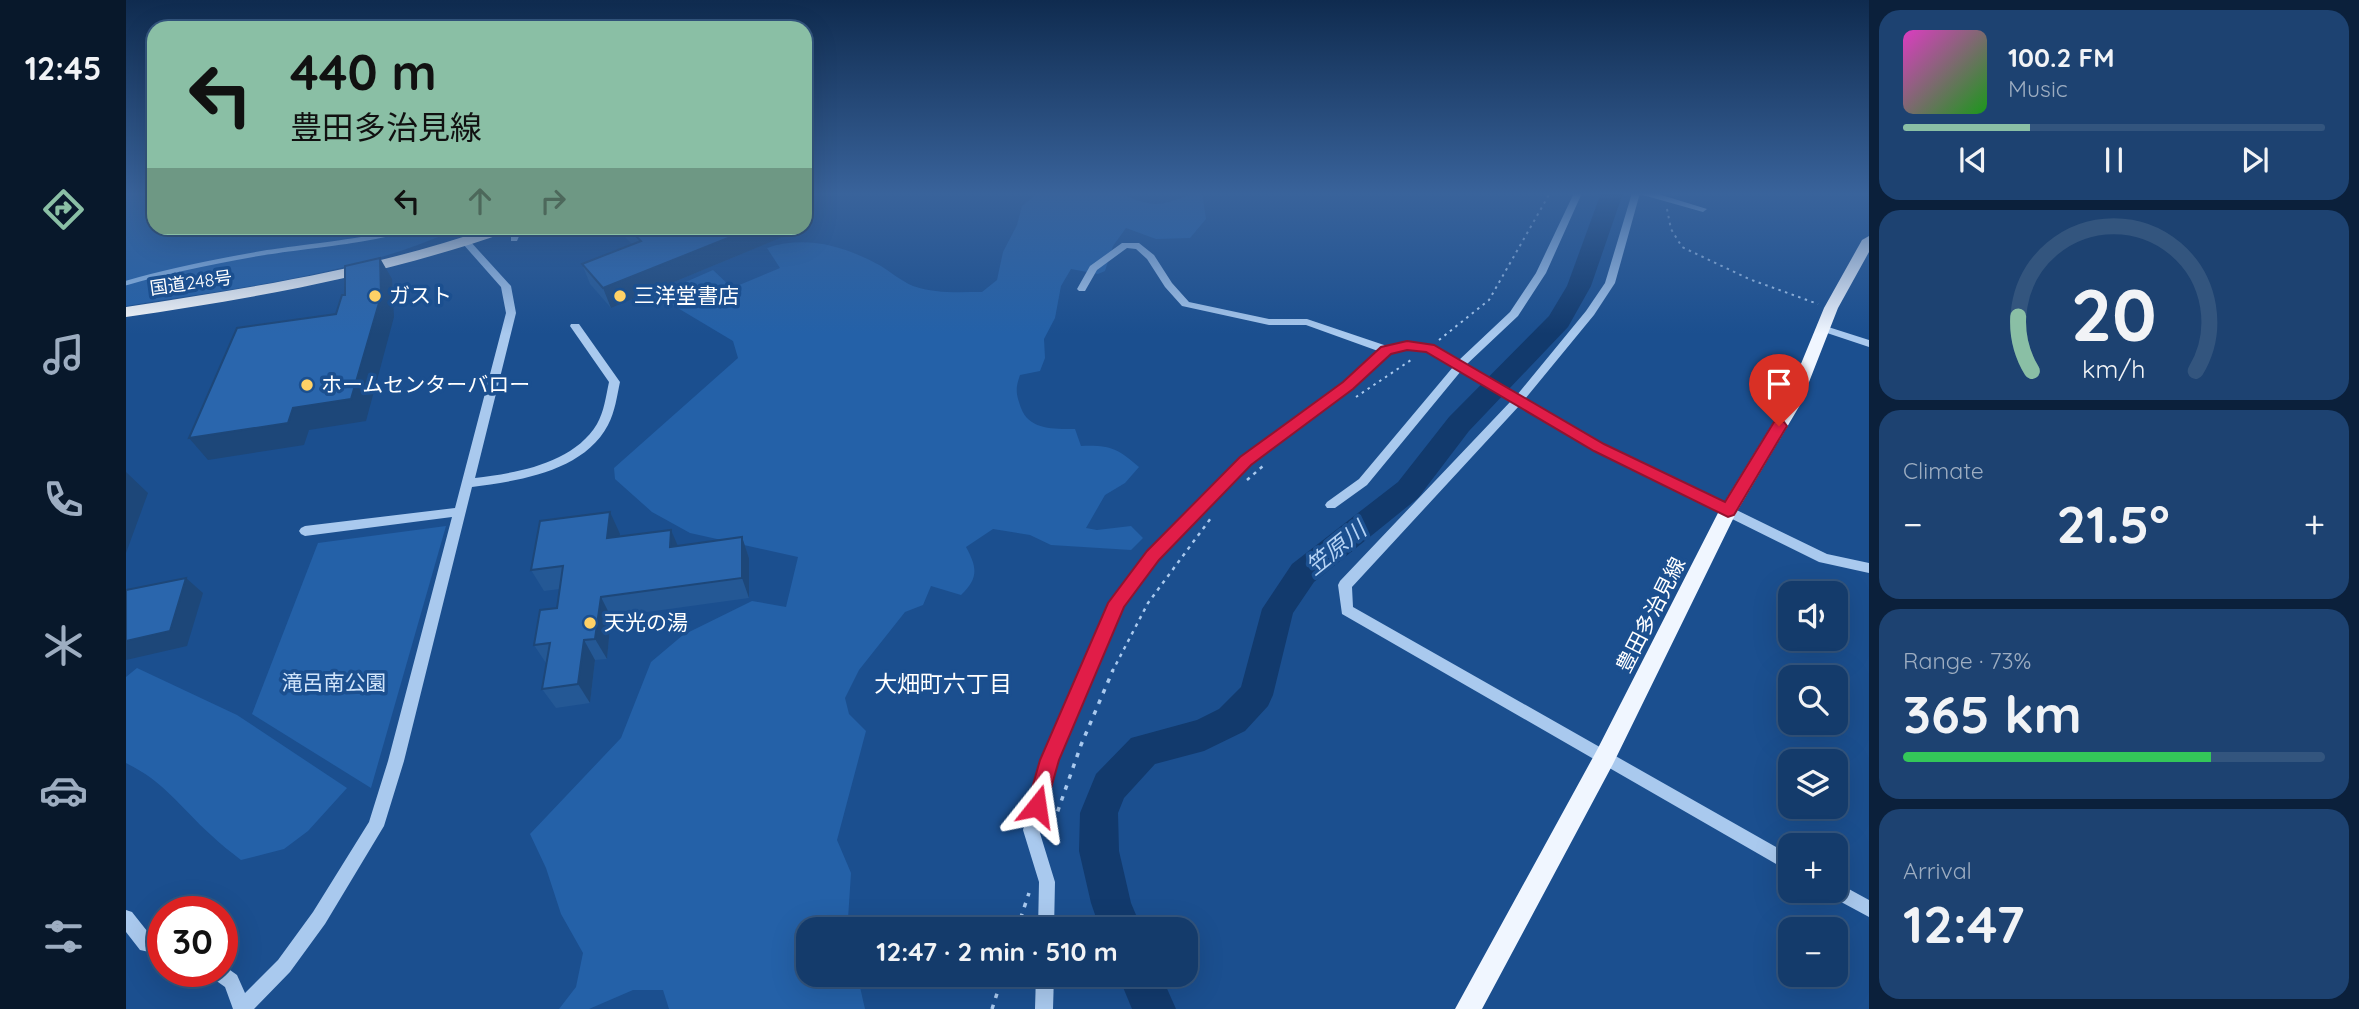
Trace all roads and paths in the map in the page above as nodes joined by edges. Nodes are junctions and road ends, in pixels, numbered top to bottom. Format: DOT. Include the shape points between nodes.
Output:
graph roads {
  1 [pos="475,240"];
  2 [pos="1523,240"];
  3 [pos="1556,240"];
  4 [pos="1622,240"];
  5 [pos="1678,240"];
  6 [pos="1869,240"];
  7 [pos="466,242"];
  8 [pos="1082,289"];
  9 [pos="1831,309"];
  10 [pos="126,312"];
  11 [pos="575,326"];
  12 [pos="1822,328"];
  13 [pos="1869,344"];
  14 [pos="1429,348"];
  15 [pos="1386,350"];
  16 [pos="1460,365"];
  17 [pos="1353,399"];
  18 [pos="1519,399"];
  19 [pos="1268,461"];
  20 [pos="466,483"];
  21 [pos="1238,489"];
  22 [pos="1331,505"];
  23 [pos="1219,508"];
  24 [pos="1728,511"];
  25 [pos="458,512"];
  26 [pos="305,531"];
  27 [pos="1869,568"];
  28 [pos="1605,757"];
  29 [pos="1778,857"];
  30 [pos="1040,861"];
  31 [pos="1848,897"];
  32 [pos="1869,909"];
  33 [pos="1021,917"];
  34 [pos="1046,917"];
  35 [pos="126,918"];
  36 [pos="147,944"];
  37 [pos="234,987"];
  38 [pos="999,987"];
  39 [pos="1045,987"];
  40 [pos="242,1009"];
  41 [pos="992,1009"];
  42 [pos="1044,1009"];
  43 [pos="1468,1009"];
  1 -- 7 [label="highway, 国道248号"];
  2 -- 14 [label="path" via="1489,300"];
  3 -- 16 [label="street" via="1514,314"];
  4 -- 18 [label="street" via="1610,283"];
  5 -- 9 [label="path" via="1682,247 1749,279"];
  6 -- 9 [label="main road, 豊田多治見線"];
  7 -- 10 [label="highway, 国道248号" via="282,289"];
  7 -- 20 [label="street" via="506,286 511,313"];
  8 -- 15 [label="street" via="1093,268 1125,245 1139,246 1186,304 1269,322 1307,322"];
  9 -- 12 [label="main road, 豊田多治見線"];
  11 -- 20 [label="street" via="615,383 601,428 581,449 547,466 510,478"];
  12 -- 13 [label="street"];
  12 -- 24 [label="main road, 豊田多治見線" via="1792,405"];
  14 -- 15 [label="street"];
  14 -- 16 [label="street"];
  14 -- 17 [label="path"];
  15 -- 30 [label="street" via="1348,385 1245,461 1153,555 1117,603 1049,760 1031,830"];
  16 -- 18 [label="street"];
  16 -- 22 [label="street" via="1363,482"];
  18 -- 24 [label="street" via="1599,447"];
  18 -- 28 [label="street" via="1345,585 1347,610"];
  19 -- 21 [label="path"];
  20 -- 25 [label="street"];
  23 -- 30 [label="path" via="1147,604 1110,677"];
  24 -- 27 [label="street" via="1824,558"];
  24 -- 28 [label="main road, 豊田多治見線"];
  25 -- 26 [label="street"];
  25 -- 40 [label="street" via="376,826 284,966"];
  28 -- 29 [label="street"];
  28 -- 43 [label="main road, 豊田多治見線"];
  30 -- 33 [label="path"];
  30 -- 34 [label="street" via="1047,882"];
  31 -- 32 [label="street"];
  35 -- 36 [label="street"];
  37 -- 40 [label="street"];
  38 -- 41 [label="path"];
  39 -- 42 [label="street"];
}
